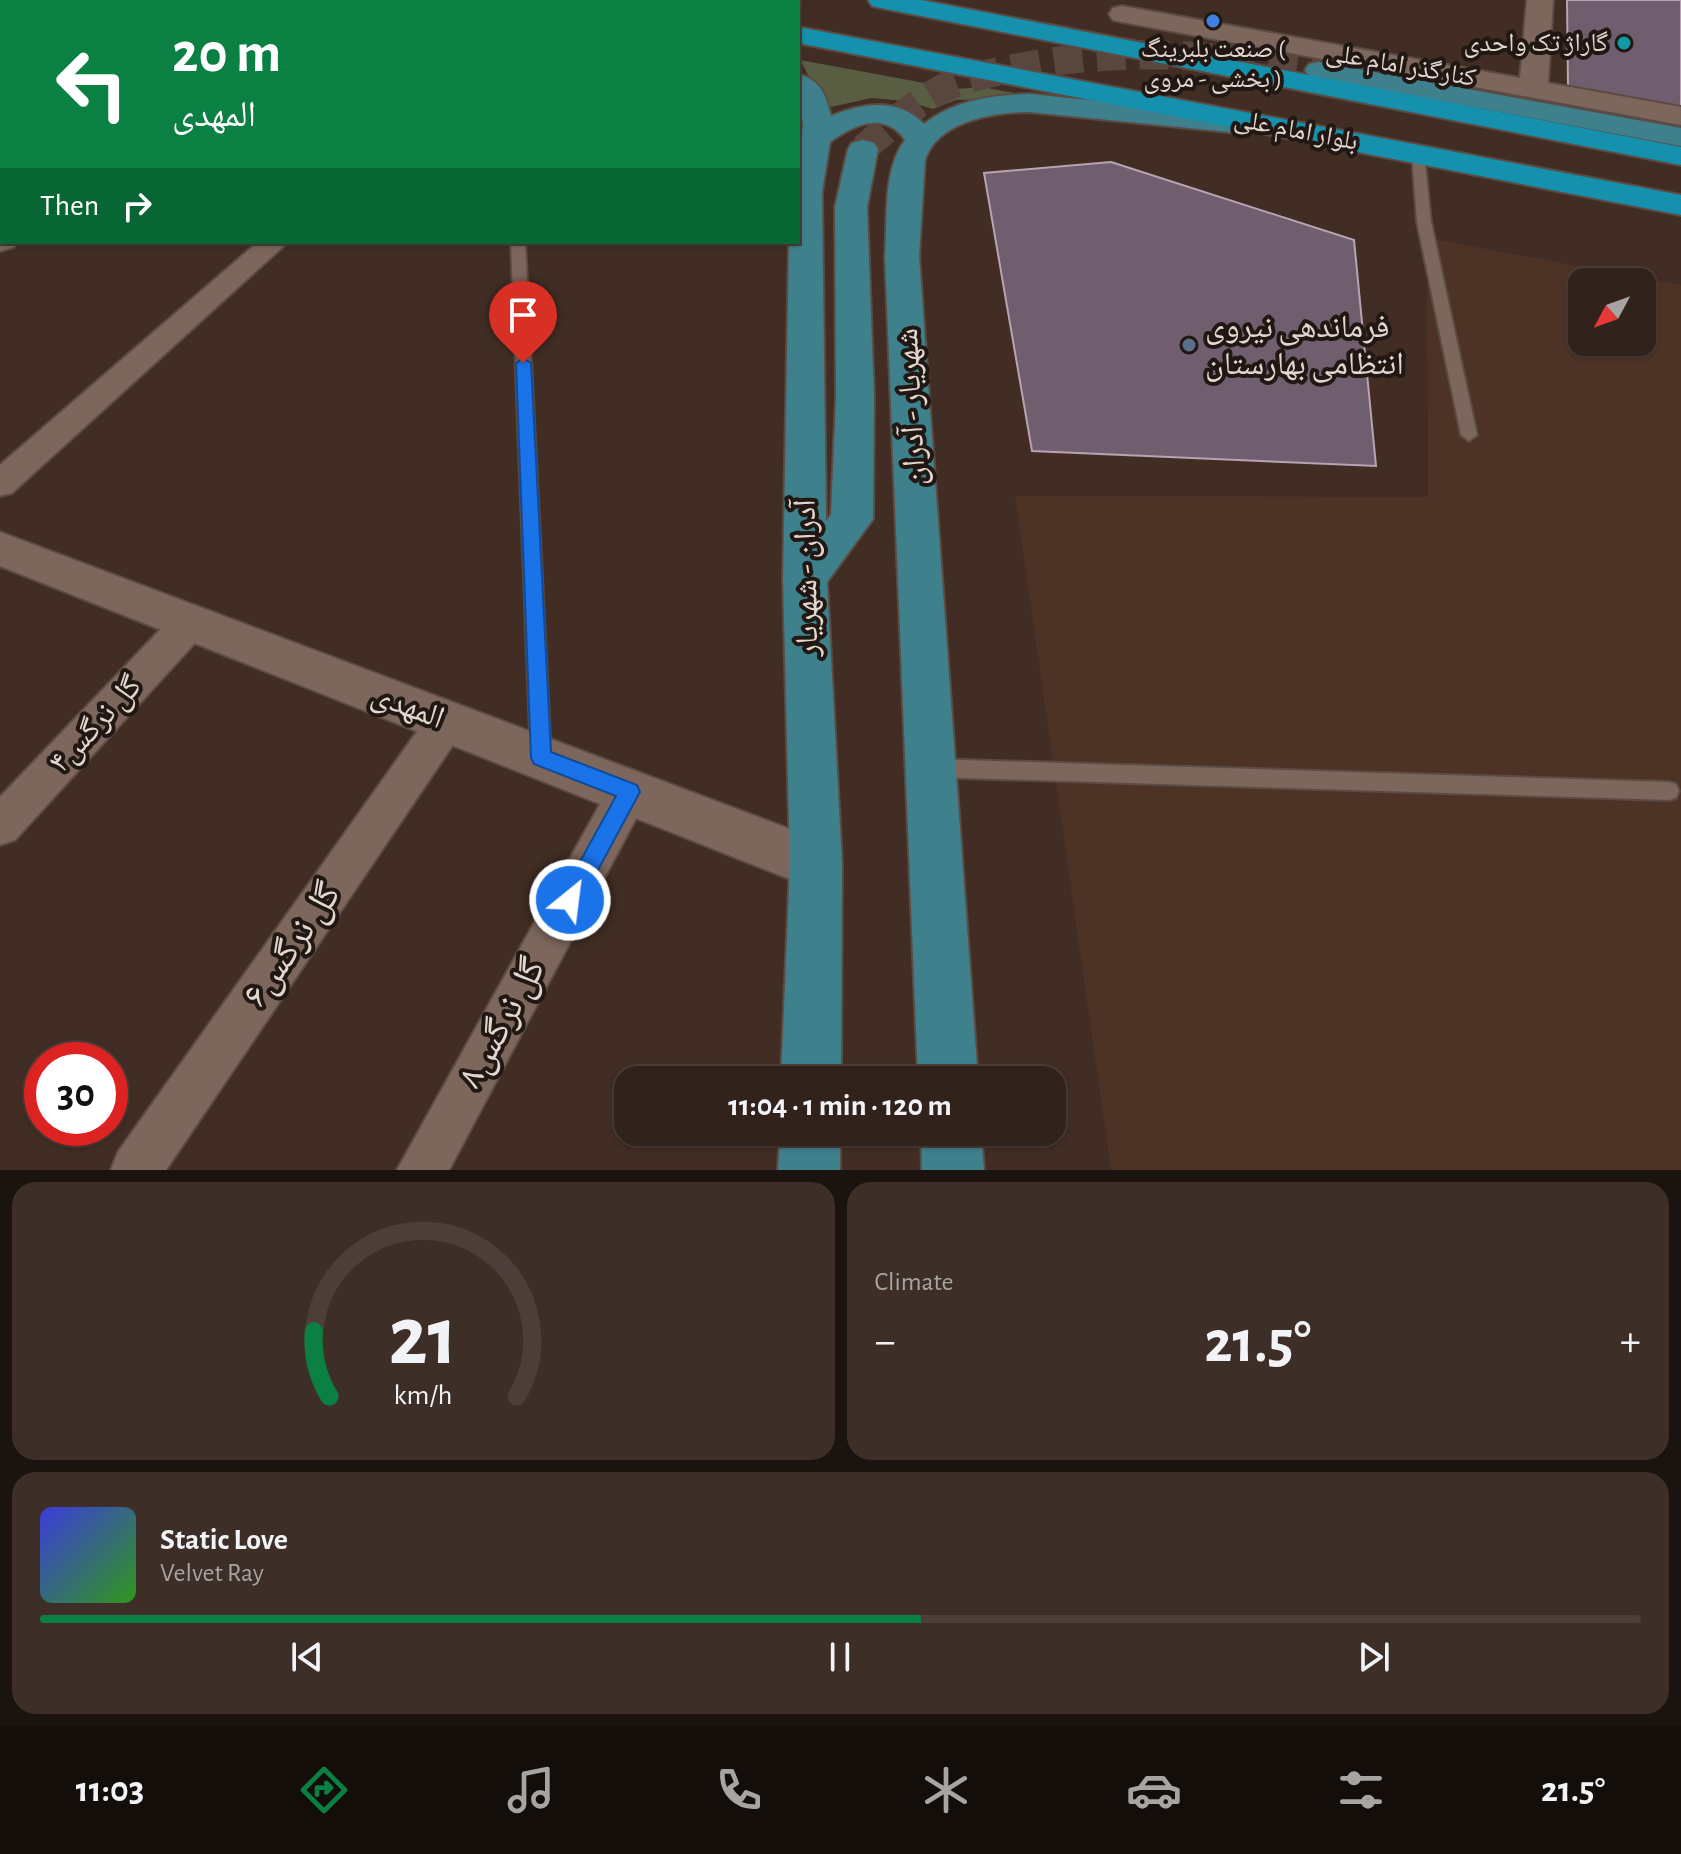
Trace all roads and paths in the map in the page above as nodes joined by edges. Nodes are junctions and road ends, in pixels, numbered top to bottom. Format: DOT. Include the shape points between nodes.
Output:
graph roads {
  1 [pos="881,0"];
  2 [pos="1540,0"];
  3 [pos="1131,8"];
  4 [pos="807,37"];
  5 [pos="1123,45"];
  6 [pos="1319,70"];
  7 [pos="800,85"];
  8 [pos="1533,89"];
  9 [pos="1681,116"];
  10 [pos="1312,132"];
  11 [pos="1681,137"];
  12 [pos="816,138"];
  13 [pos="921,141"];
  14 [pos="863,149"];
  15 [pos="1418,154"];
  16 [pos="1681,156"];
  17 [pos="802,192"];
  18 [pos="1681,205"];
  19 [pos="272,244"];
  20 [pos="518,244"];
  21 [pos="1469,435"];
  22 [pos="0,484"];
  23 [pos="0,548"];
  24 [pos="805,578"];
  25 [pos="191,622"];
  26 [pos="447,721"];
  27 [pos="541,758"];
  28 [pos="932,768"];
  29 [pos="1669,791"];
  30 [pos="629,792"];
  31 [pos="0,826"];
  32 [pos="816,864"];
  33 [pos="811,1066"];
  34 [pos="947,1066"];
  35 [pos="810,1146"];
  36 [pos="952,1146"];
  37 [pos="136,1170"];
  38 [pos="422,1170"];
  39 [pos="809,1170"];
  40 [pos="953,1170"];
  1 -- 5 [label="highway, بلوار امام علی"];
  2 -- 8 [label="street"];
  3 -- 5 [label="street"];
  3 -- 8 [label="street, کنارگذر امام علی"];
  4 -- 10 [label="highway, بلوار امام علی"];
  5 -- 16 [label="highway, بلوار امام علی"];
  6 -- 11 [label="main road"];
  7 -- 12 [label="main road, آدران - شهریار" via="811,94"];
  8 -- 9 [label="street, کنارگذر امام علی"];
  10 -- 13 [label="main road" via="999,103 952,116"];
  10 -- 15 [label="highway, بلوار امام علی"];
  12 -- 13 [label="main road" via="859,113 906,122"];
  12 -- 17 [label="main road, آدران - شهریار"];
  13 -- 28 [label="main road, شهریار - آدران" via="913,150 907,184 902,256"];
  14 -- 24 [label="main road" via="851,207 852,519"];
  15 -- 18 [label="highway, بلوار امام علی"];
  15 -- 21 [label="lane" via="1424,222"];
  17 -- 24 [label="main road, آدران - شهریار"];
  19 -- 22 [label="street"];
  20 -- 27 [label="lane"];
  23 -- 25 [label="street, المهدی"];
  24 -- 32 [label="main road, آدران - شهریار"];
  25 -- 26 [label="street, المهدی"];
  25 -- 31 [label="street, گل نرگس۴"];
  26 -- 27 [label="street, المهدی"];
  26 -- 37 [label="street, گل نرگس۶"];
  27 -- 30 [label="street, المهدی"];
  28 -- 29 [label="lane"];
  28 -- 34 [label="main road, شهریار - آدران"];
  30 -- 32 [label="street, المهدی"];
  30 -- 38 [label="street, گل نرگس۸"];
  32 -- 33 [label="main road, آدران - شهریار"];
  35 -- 39 [label="main road"];
  36 -- 40 [label="main road"];
}
